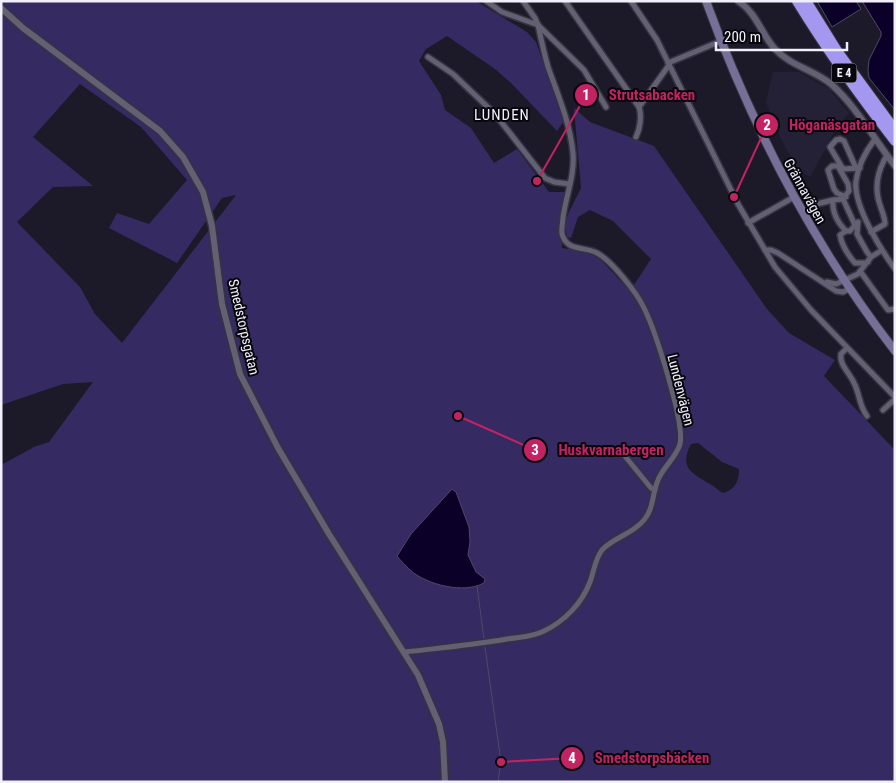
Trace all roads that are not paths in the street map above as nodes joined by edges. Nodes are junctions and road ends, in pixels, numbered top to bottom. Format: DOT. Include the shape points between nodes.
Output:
graph roads {
  1 [pos="486,1"];
  2 [pos="523,1"];
  3 [pos="565,1"];
  4 [pos="631,1"];
  5 [pos="706,1"];
  6 [pos="738,1"];
  7 [pos="797,1"];
  8 [pos="806,1"];
  9 [pos="1,8"];
  10 [pos="538,25"];
  11 [pos="721,40"];
  12 [pos="428,57"];
  13 [pos="669,64"];
  14 [pos="606,107"];
  15 [pos="639,107"];
  16 [pos="895,130"];
  17 [pos="636,137"];
  18 [pos="875,139"];
  19 [pos="895,141"];
  20 [pos="887,155"];
  21 [pos="895,166"];
  22 [pos="858,168"];
  23 [pos="569,184"];
  24 [pos="857,195"];
  25 [pos="794,197"];
  26 [pos="845,197"];
  27 [pos="833,200"];
  28 [pos="817,204"];
  29 [pos="864,215"];
  30 [pos="748,223"];
  31 [pos="856,223"];
  32 [pos="846,231"];
  33 [pos="871,232"];
  34 [pos="765,250"];
  35 [pos="882,250"];
  36 [pos="870,259"];
  37 [pos="895,269"];
  38 [pos="860,271"];
  39 [pos="820,279"];
  40 [pos="843,281"];
  41 [pos="850,289"];
  42 [pos="895,308"];
  43 [pos="847,348"];
  44 [pos="895,351"];
  45 [pos="895,398"];
  46 [pos="883,410"];
  47 [pos="867,416"];
  48 [pos="624,455"];
  49 [pos="655,490"];
  50 [pos="404,652"];
  51 [pos="445,782"];
  1 -- 10 [label="street" via="502,12"];
  2 -- 10 [label="street"];
  3 -- 15 [label="street"];
  4 -- 13 [label="street"];
  5 -- 11 [label="main road, Grännavägen"];
  6 -- 18 [label="street" via="755,17 776,50 830,83"];
  7 -- 19 [label="highway, E 4" via="836,62"];
  8 -- 16 [label="highway, E 4" via="837,51"];
  9 -- 50 [label="street, Smedstorpsgatan" via="160,131 190,168 202,192 212,226 222,304 240,374 329,534"];
  10 -- 14 [label="street" via="584,70"];
  10 -- 23 [label="street, Lundenvägen" via="571,138 573,165"];
  11 -- 13 [label="street"];
  11 -- 25 [label="main road, Grännavägen" via="758,126"];
  12 -- 23 [label="street" via="453,74 495,114 545,178"];
  13 -- 15 [label="street"];
  13 -- 30 [label="street"];
  15 -- 17 [label="street" via="641,113"];
  18 -- 20 [label="street"];
  18 -- 22 [label="street"];
  20 -- 21 [label="street"];
  20 -- 33 [label="street" via="878,174 877,188 885,224"];
  22 -- 22 [label="street" via="843,169 830,147 836,140 844,141"];
  22 -- 24 [label="street"];
  23 -- 49 [label="street, Lundenvägen" via="562,229 565,240 573,247 603,256 637,295 663,360 681,437 676,454 660,476"];
  24 -- 26 [label="street"];
  24 -- 29 [label="street"];
  25 -- 30 [label="street"];
  25 -- 40 [label="main road, Grännavägen"];
  26 -- 26 [label="street" via="832,185 828,170 832,166 838,166 848,184"];
  26 -- 27 [label="street"];
  26 -- 31 [label="street"];
  27 -- 28 [label="street"];
  27 -- 32 [label="street" via="836,216"];
  29 -- 31 [label="street"];
  29 -- 33 [label="street"];
  30 -- 34 [label="street"];
  31 -- 32 [label="street"];
  31 -- 36 [label="street" via="857,234"];
  32 -- 36 [label="street" via="840,238 855,263 865,263"];
  33 -- 35 [label="street"];
  34 -- 39 [label="street" via="778,253"];
  34 -- 43 [label="street" via="794,291"];
  35 -- 36 [label="street"];
  35 -- 37 [label="street"];
  36 -- 38 [label="street"];
  38 -- 40 [label="street"];
  38 -- 42 [label="street" via="888,310"];
  39 -- 40 [label="street" via="831,284"];
  39 -- 41 [label="street" via="839,292"];
  40 -- 41 [label="main road, Grännavägen"];
  41 -- 44 [label="main road, Grännavägen"];
  43 -- 45 [label="street"];
  43 -- 47 [label="street" via="841,354 841,361 854,381 860,406"];
  45 -- 46 [label="street"];
  48 -- 49 [label="street"];
  49 -- 50 [label="street, Lundenvägen" via="651,508 643,521 602,551 581,600 553,626 534,635"];
  50 -- 51 [label="street, Smedstorpsgatan" via="438,724 443,742"];
}
